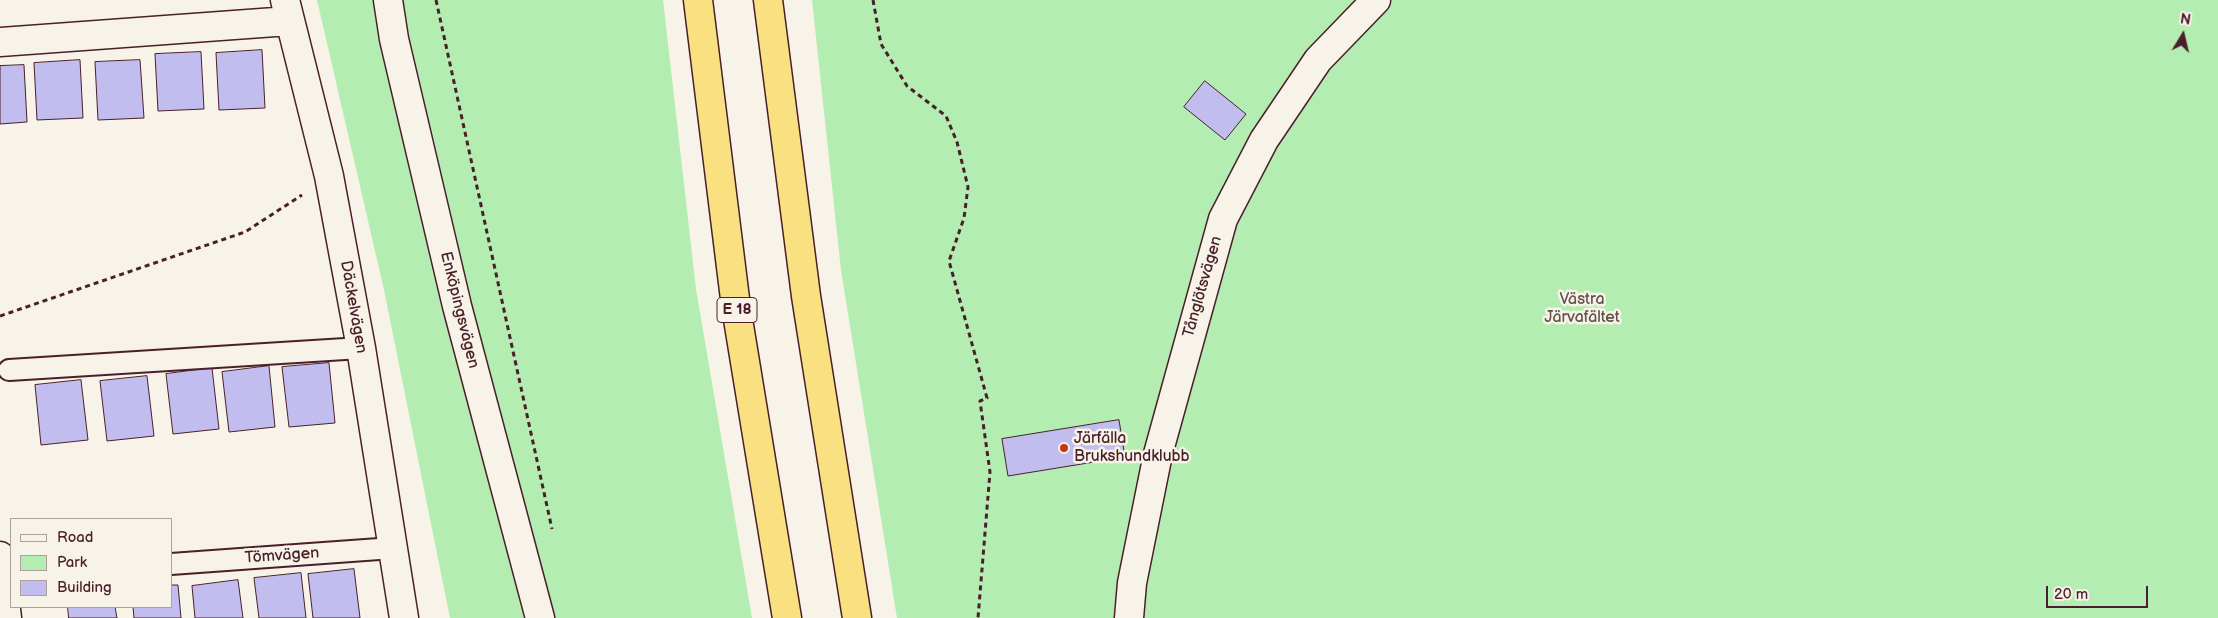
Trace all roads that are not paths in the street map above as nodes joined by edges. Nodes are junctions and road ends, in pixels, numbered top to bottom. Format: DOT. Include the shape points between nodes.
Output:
graph roads {
  1 [pos="388,0"];
  2 [pos="698,0"];
  3 [pos="768,0"];
  4 [pos="1376,0"];
  5 [pos="287,10"];
  6 [pos="0,42"];
  7 [pos="361,348"];
  8 [pos="9,370"];
  9 [pos="393,548"];
  10 [pos="0,556"];
  11 [pos="172,564"];
  12 [pos="7,618"];
  13 [pos="404,618"];
  14 [pos="540,618"];
  15 [pos="787,618"];
  16 [pos="857,618"];
  17 [pos="1129,618"];
  1 -- 14 [label="street, Enköpingsvägen" via="394,39 458,306"];
  2 -- 15 [label="highway, E 18" via="736,307"];
  3 -- 16 [label="highway" via="806,296"];
  4 -- 17 [label="street, Tånglötsvägen" via="1318,60 1264,140 1223,219 1158,454 1132,583"];
  5 -- 6 [label="street"];
  5 -- 7 [label="street, Däckelvägen" via="329,176"];
  7 -- 8 [label="lane"];
  7 -- 9 [label="street, Däckelvägen"];
  9 -- 11 [label="lane, Tömvägen"];
  9 -- 13 [label="street, Däckelvägen"];
  10 -- 12 [label="street"];
}
